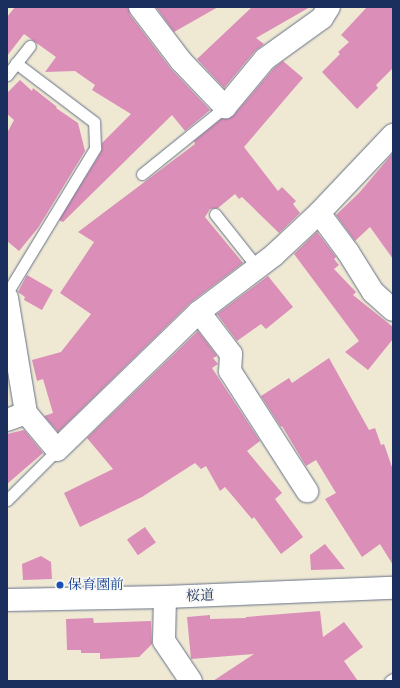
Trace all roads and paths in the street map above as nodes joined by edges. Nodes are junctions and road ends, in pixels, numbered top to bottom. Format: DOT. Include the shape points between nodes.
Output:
graph roads {
  1 [pos="140,7"];
  2 [pos="329,7"];
  3 [pos="30,46"];
  4 [pos="16,63"];
  5 [pos="7,75"];
  6 [pos="225,107"];
  7 [pos="393,135"];
  8 [pos="142,174"];
  9 [pos="319,213"];
  10 [pos="215,214"];
  11 [pos="257,267"];
  12 [pos="7,293"];
  13 [pos="7,298"];
  14 [pos="393,310"];
  15 [pos="199,312"];
  16 [pos="17,416"];
  17 [pos="57,450"];
  18 [pos="307,491"];
  19 [pos="7,500"];
  20 [pos="393,588"];
  21 [pos="165,597"];
  22 [pos="7,600"];
  23 [pos="393,679"];
  24 [pos="191,681"];
  25 [pos="390,681"];
  1 -- 6 [label="street" via="181,61"];
  2 -- 6 [label="street" via="322,18 265,59"];
  3 -- 4 [label="lane"];
  4 -- 5 [label="lane"];
  4 -- 12 [label="lane" via="94,122 95,148"];
  6 -- 8 [label="lane"];
  7 -- 9 [label="street"];
  9 -- 11 [label="street" via="274,255"];
  9 -- 14 [label="street" via="373,292"];
  10 -- 11 [label="lane"];
  11 -- 15 [label="street"];
  13 -- 16 [label="street"];
  15 -- 17 [label="street"];
  15 -- 18 [label="street" via="231,354 230,371"];
  16 -- 17 [label="street"];
  17 -- 19 [label="lane"];
  20 -- 21 [label="street, 桜道"];
  21 -- 22 [label="street, 桜道"];
  21 -- 24 [label="street" via="164,641"];
  23 -- 25 [label="lane"];
}
